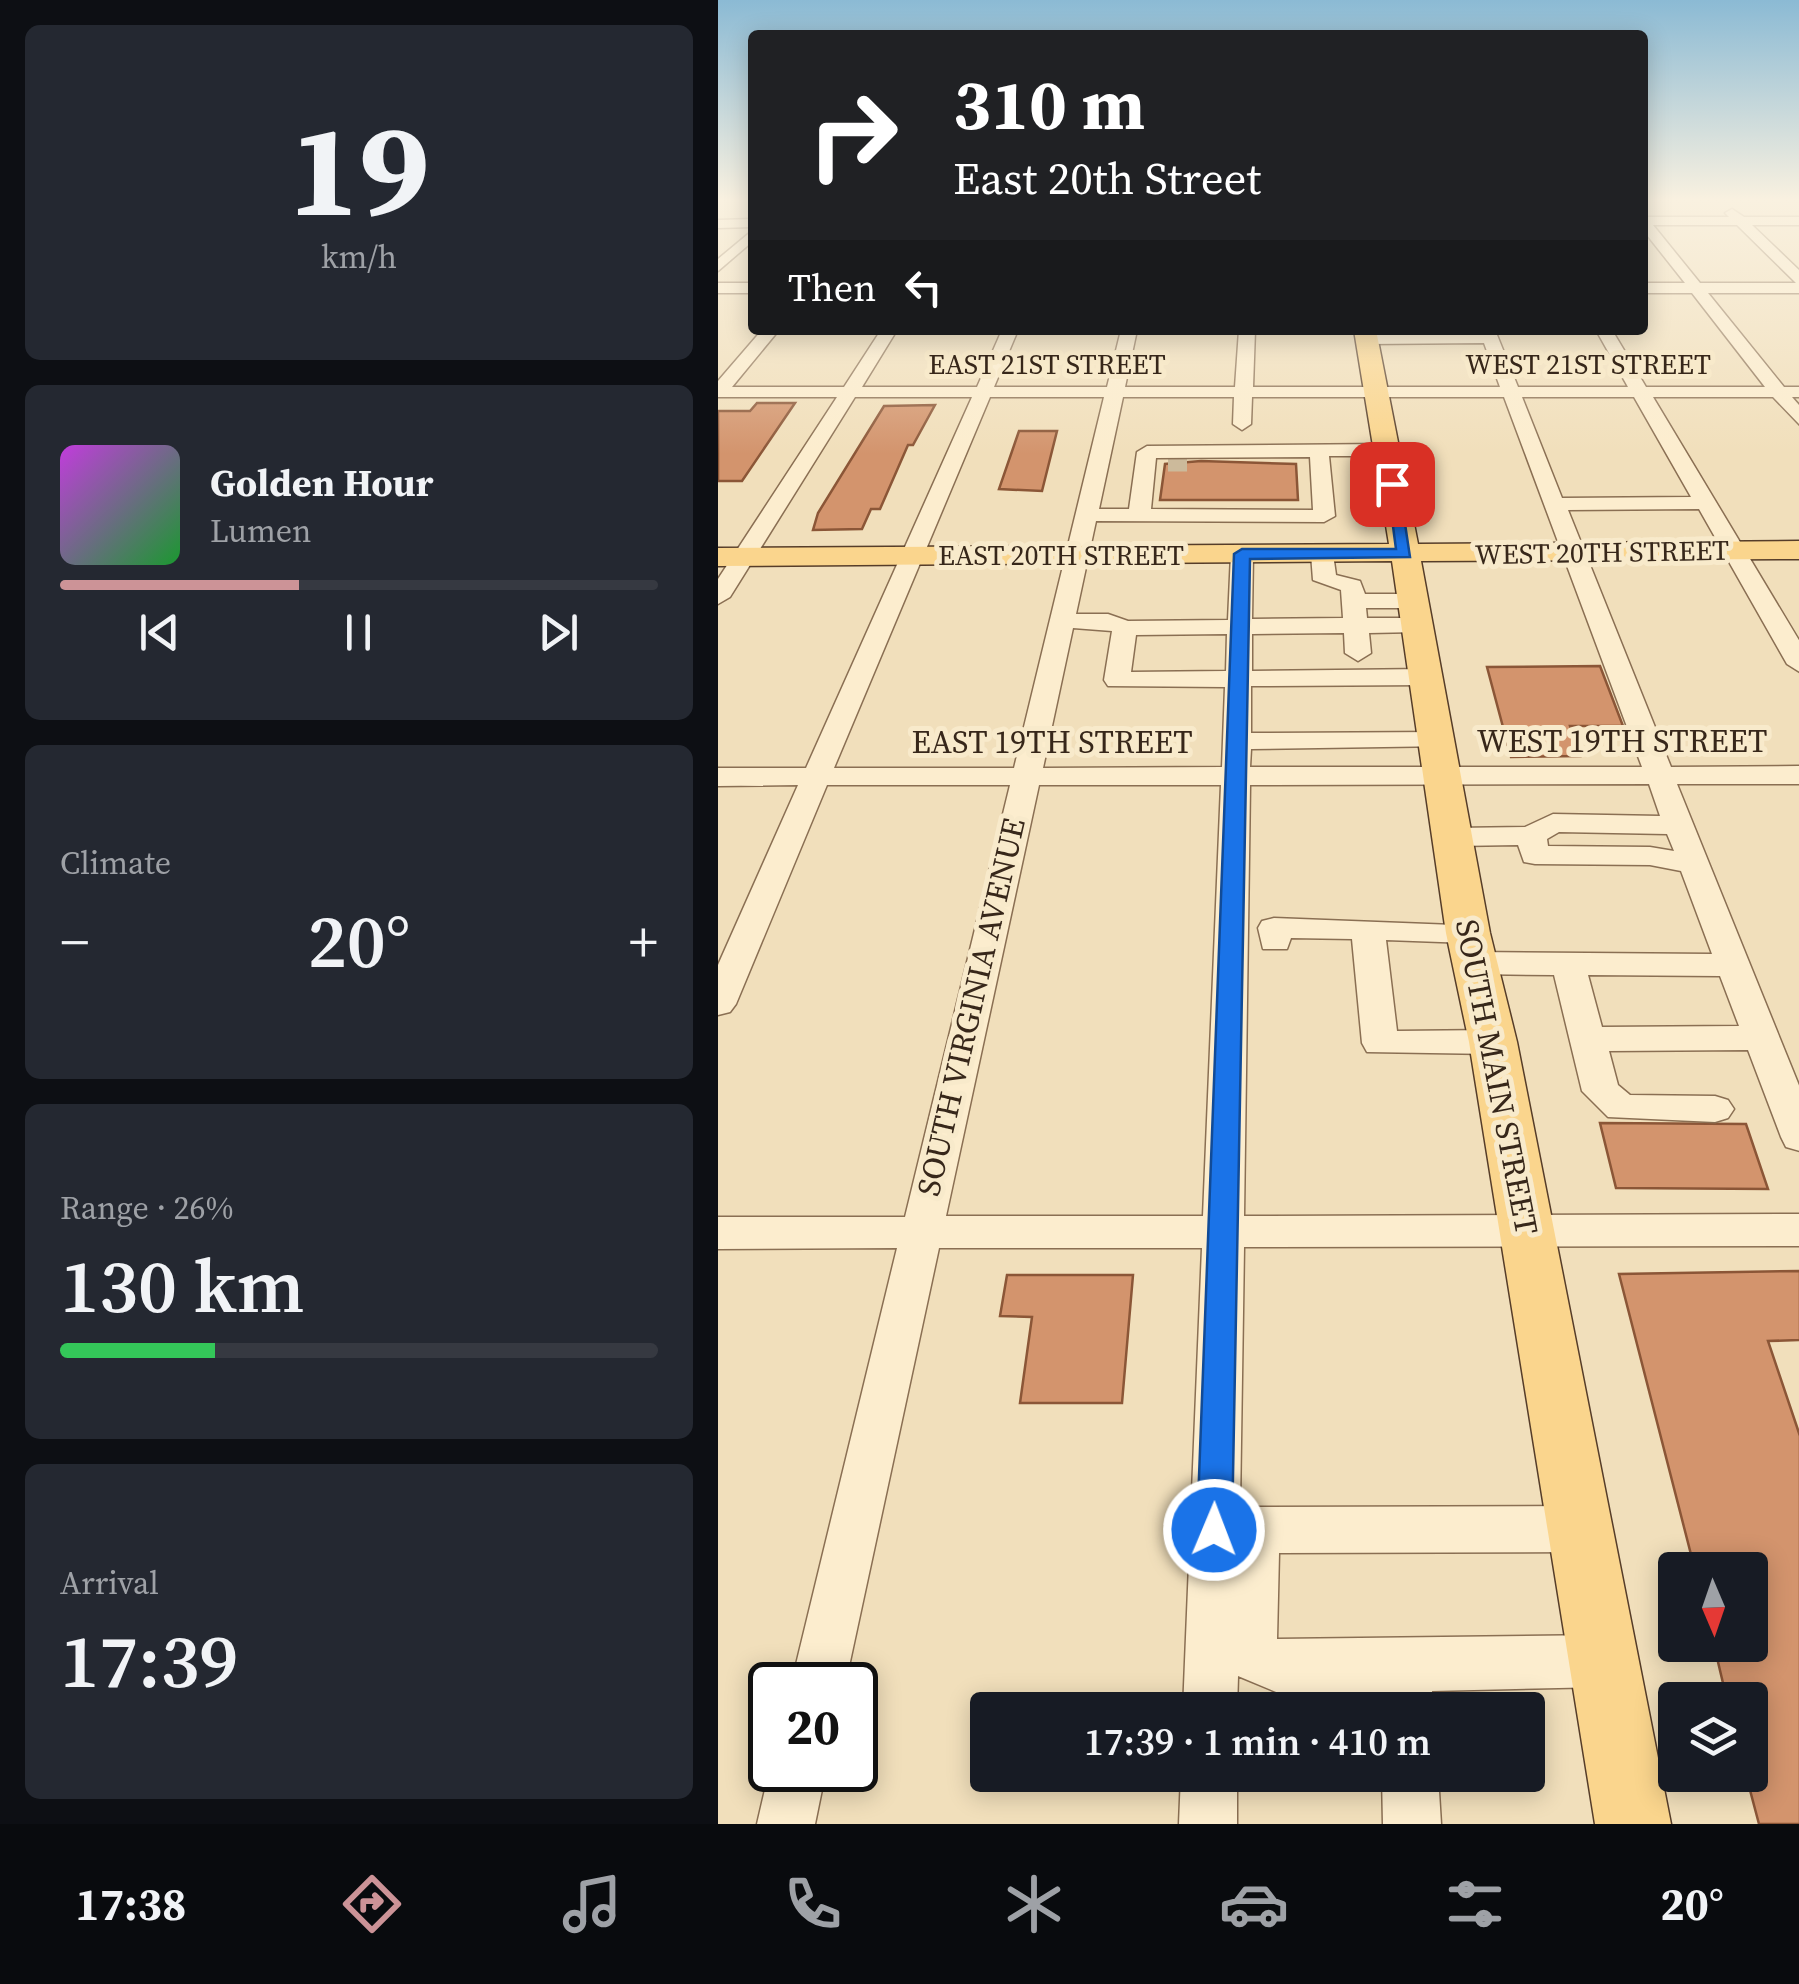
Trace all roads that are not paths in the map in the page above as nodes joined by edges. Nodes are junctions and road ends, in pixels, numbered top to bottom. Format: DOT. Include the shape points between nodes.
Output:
graph roads {
  1 [pos="1691,284"];
  2 [pos="1797,284"];
  3 [pos="718,288"];
  4 [pos="748,288"];
  5 [pos="1648,288"];
  6 [pos="1694,288"];
  7 [pos="766,335"];
  8 [pos="887,335"];
  9 [pos="1008,335"];
  10 [pos="1128,335"];
  11 [pos="1247,335"];
  12 [pos="1366,335"];
  13 [pos="1489,335"];
  14 [pos="1607,335"];
  15 [pos="718,392"];
  16 [pos="850,392"];
  17 [pos="984,392"];
  18 [pos="1114,392"];
  19 [pos="1244,392"];
  20 [pos="1376,392"];
  21 [pos="1511,392"];
  22 [pos="1640,392"];
  23 [pos="1777,392"];
  24 [pos="1800,392"];
  25 [pos="1800,419"];
  26 [pos="1242,424"];
  27 [pos="1320,450"];
  28 [pos="1386,450"];
  29 [pos="1274,451"];
  30 [pos="1131,462"];
  31 [pos="1192,462"];
  32 [pos="1705,503"];
  33 [pos="1558,513"];
  34 [pos="1085,516"];
  35 [pos="1138,516"];
  36 [pos="1733,550"];
  37 [pos="1800,550"];
  38 [pos="1573,552"];
  39 [pos="1242,554"];
  40 [pos="1322,554"];
  41 [pos="1075,555"];
  42 [pos="912,556"];
  43 [pos="731,557"];
  44 [pos="1412,593"];
  45 [pos="718,597"];
  46 [pos="1354,613"];
  47 [pos="1060,621"];
  48 [pos="1240,626"];
  49 [pos="1188,627"];
  50 [pos="1125,628"];
  51 [pos="1358,653"];
  52 [pos="1800,664"];
  53 [pos="1427,677"];
  54 [pos="1186,679"];
  55 [pos="1239,679"];
  56 [pos="1236,758"];
  57 [pos="1442,758"];
  58 [pos="1800,775"];
  59 [pos="1023,776"];
  60 [pos="1660,776"];
  61 [pos="718,777"];
  62 [pos="816,777"];
  63 [pos="1678,825"];
  64 [pos="1455,836"];
  65 [pos="1531,836"];
  66 [pos="1696,865"];
  67 [pos="1368,929"];
  68 [pos="1275,942"];
  69 [pos="1471,948"];
  70 [pos="1568,964"];
  71 [pos="1735,965"];
  72 [pos="718,1004"];
  73 [pos="1761,1038"];
  74 [pos="1587,1039"];
  75 [pos="1493,1042"];
  76 [pos="1715,1109"];
  77 [pos="1800,1137"];
  78 [pos="1800,1230"];
  79 [pos="1222,1232"];
  80 [pos="1527,1232"];
  81 [pos="718,1233"];
  82 [pos="920,1233"];
  83 [pos="1580,1528"];
  84 [pos="1234,1530"];
  85 [pos="1604,1661"];
  86 [pos="823,1662"];
  87 [pos="1405,1689"];
  88 [pos="1212,1692"];
  89 [pos="793,1792"];
  90 [pos="1209,1792"];
  91 [pos="1411,1792"];
  92 [pos="786,1824"];
  93 [pos="1208,1824"];
  94 [pos="1412,1824"];
  95 [pos="1633,1824"];
  1 -- 6 [label="street"];
  2 -- 6 [label="street"];
  3 -- 4 [label="street"];
  5 -- 6 [label="street"];
  6 -- 23 [label="street"];
  7 -- 15 [label="street"];
  8 -- 16 [label="street"];
  9 -- 17 [label="street"];
  10 -- 18 [label="street, SOUTH VIRGINIA AVENUE"];
  11 -- 19 [label="street"];
  12 -- 20 [label="main road, SOUTH MAIN STREET"];
  13 -- 21 [label="street"];
  14 -- 22 [label="street"];
  15 -- 16 [label="street, EAST 21ST STREET"];
  16 -- 17 [label="street, EAST 21ST STREET"];
  16 -- 43 [label="street"];
  17 -- 18 [label="street, EAST 21ST STREET"];
  17 -- 42 [label="street"];
  18 -- 19 [label="street, EAST 21ST STREET"];
  18 -- 30 [label="street, SOUTH VIRGINIA AVENUE"];
  19 -- 20 [label="street, EAST 21ST STREET"];
  19 -- 26 [label="street"];
  20 -- 21 [label="street, WEST 21ST STREET"];
  20 -- 28 [label="main road, SOUTH MAIN STREET"];
  21 -- 22 [label="street, WEST 21ST STREET"];
  21 -- 33 [label="street"];
  22 -- 23 [label="street, WEST 21ST STREET"];
  22 -- 32 [label="street"];
  23 -- 24 [label="street, WEST 21ST STREET"];
  23 -- 25 [label="street"];
  27 -- 28 [label="street"];
  27 -- 29 [label="street"];
  27 -- 35 [label="street" via="1324,516"];
  28 -- 44 [label="main road, SOUTH MAIN STREET"];
  29 -- 30 [label="street" via="1147,452"];
  29 -- 31 [label="street"];
  30 -- 34 [label="street, SOUTH VIRGINIA AVENUE"];
  30 -- 35 [label="street"];
  32 -- 33 [label="street" via="1673,503 1683,522"];
  32 -- 36 [label="street"];
  33 -- 38 [label="street"];
  34 -- 35 [label="street"];
  34 -- 41 [label="street, SOUTH VIRGINIA AVENUE"];
  36 -- 37 [label="main road, WEST 20TH STREET"];
  36 -- 38 [label="main road, WEST 20TH STREET"];
  36 -- 52 [label="street"];
  38 -- 44 [label="main road, WEST 20TH STREET"];
  38 -- 60 [label="street"];
  39 -- 40 [label="main road, EAST 20TH STREET"];
  39 -- 41 [label="main road, EAST 20TH STREET"];
  39 -- 48 [label="street"];
  40 -- 44 [label="main road, EAST 20TH STREET"];
  40 -- 46 [label="street" via="1325,580 1352,586"];
  41 -- 42 [label="main road, EAST 20TH STREET"];
  41 -- 47 [label="street, SOUTH VIRGINIA AVENUE"];
  42 -- 43 [label="main road, EAST 20TH STREET"];
  42 -- 62 [label="street"];
  43 -- 45 [label="street"];
  44 -- 46 [label="street"];
  44 -- 53 [label="main road, SOUTH MAIN STREET"];
  46 -- 48 [label="street"];
  46 -- 51 [label="street"];
  47 -- 50 [label="street" via="1108,621"];
  47 -- 59 [label="street, SOUTH VIRGINIA AVENUE"];
  48 -- 49 [label="street"];
  48 -- 55 [label="street"];
  49 -- 50 [label="street"];
  49 -- 54 [label="street"];
  50 -- 54 [label="street" via="1117,680"];
  53 -- 55 [label="street"];
  53 -- 57 [label="main road, SOUTH MAIN STREET"];
  54 -- 55 [label="street"];
  55 -- 56 [label="street"];
  56 -- 57 [label="street, EAST 19TH STREET"];
  56 -- 59 [label="street, EAST 19TH STREET"];
  56 -- 79 [label="street"];
  57 -- 60 [label="street, WEST 19TH STREET"];
  57 -- 64 [label="main road, SOUTH MAIN STREET"];
  58 -- 60 [label="street, WEST 19TH STREET"];
  59 -- 62 [label="street, EAST 19TH STREET"];
  59 -- 82 [label="street, SOUTH VIRGINIA AVENUE"];
  60 -- 63 [label="street"];
  61 -- 62 [label="street, EAST 19TH STREET"];
  62 -- 72 [label="street"];
  63 -- 65 [label="street" via="1553,823"];
  63 -- 66 [label="street"];
  64 -- 65 [label="street"];
  64 -- 69 [label="main road, SOUTH MAIN STREET"];
  65 -- 66 [label="street" via="1536,854 1650,856"];
  66 -- 71 [label="street"];
  67 -- 68 [label="street" via="1274,928"];
  67 -- 69 [label="street"];
  67 -- 75 [label="street" via="1380,1043"];
  69 -- 70 [label="street"];
  69 -- 75 [label="main road, SOUTH MAIN STREET"];
  70 -- 71 [label="street"];
  70 -- 74 [label="street"];
  71 -- 73 [label="street"];
  73 -- 74 [label="street"];
  73 -- 77 [label="street"];
  74 -- 76 [label="street" via="1602,1091 1621,1108"];
  75 -- 80 [label="main road, SOUTH MAIN STREET"];
  78 -- 80 [label="street"];
  79 -- 80 [label="street"];
  79 -- 82 [label="street"];
  79 -- 84 [label="street"];
  80 -- 83 [label="main road, SOUTH MAIN STREET"];
  81 -- 82 [label="street"];
  82 -- 86 [label="street, SOUTH VIRGINIA AVENUE"];
  83 -- 84 [label="street"];
  83 -- 85 [label="main road, SOUTH MAIN STREET"];
  84 -- 87 [label="street" via="1250,1643 1258,1658"];
  84 -- 88 [label="street"];
  85 -- 87 [label="street"];
  85 -- 95 [label="main road, SOUTH MAIN STREET"];
  89 -- 92 [label="street"];
  90 -- 93 [label="street"];
  91 -- 94 [label="street"];
}
